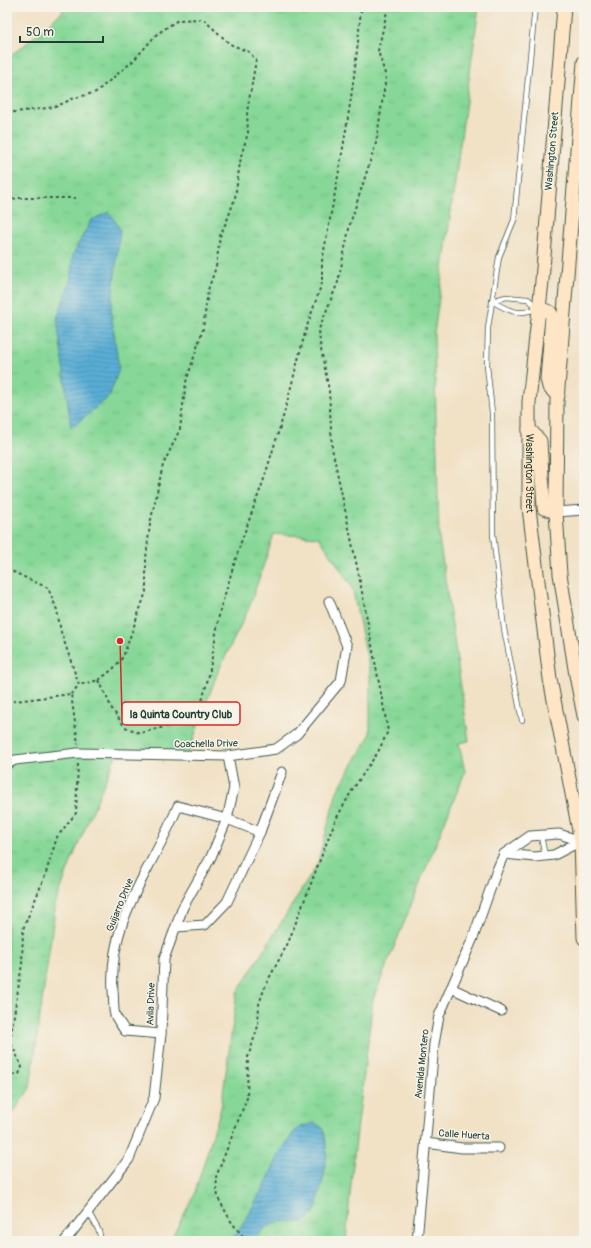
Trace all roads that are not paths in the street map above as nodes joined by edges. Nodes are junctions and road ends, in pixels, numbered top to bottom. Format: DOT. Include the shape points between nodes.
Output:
graph roads {
  1 [pos="535,7"];
  2 [pos="564,7"];
  3 [pos="584,62"];
  4 [pos="492,301"];
  5 [pos="538,308"];
  6 [pos="558,396"];
  7 [pos="529,429"];
  8 [pos="584,510"];
  9 [pos="556,512"];
  10 [pos="329,600"];
  11 [pos="584,716"];
  12 [pos="522,720"];
  13 [pos="228,756"];
  14 [pos="7,764"];
  15 [pos="282,772"];
  16 [pos="227,819"];
  17 [pos="260,832"];
  18 [pos="541,836"];
  19 [pos="581,841"];
  20 [pos="504,854"];
  21 [pos="545,856"];
  22 [pos="176,927"];
  23 [pos="584,938"];
  24 [pos="451,988"];
  25 [pos="501,1011"];
  26 [pos="161,1034"];
  27 [pos="426,1143"];
  28 [pos="499,1148"];
  29 [pos="88,1211"];
  30 [pos="65,1241"];
  31 [pos="101,1241"];
  32 [pos="417,1241"];
  1 -- 4 [label="lane" via="514,220 499,256"];
  2 -- 5 [label="main road, Washington Street"];
  3 -- 6 [label="main road"];
  4 -- 5 [label="lane" via="504,308 525,314"];
  4 -- 5 [label="lane" via="506,297 528,299"];
  4 -- 12 [label="lane" via="487,366 492,412 492,534 504,629"];
  5 -- 6 [label="main road" via="550,312 552,316 547,379 549,387"];
  5 -- 7 [label="main road, Washington Street" via="529,402"];
  6 -- 9 [label="main road"];
  7 -- 9 [label="main road" via="540,441 544,508"];
  7 -- 19 [label="main road, Washington Street" via="529,508 550,679"];
  8 -- 9 [label="street"];
  9 -- 11 [label="main road" via="560,574"];
  10 -- 13 [label="street, Coachella Drive" via="347,646 341,681 297,734 276,749"];
  13 -- 14 [label="street, Coachella Drive" via="78,753 15,760"];
  13 -- 16 [label="street, Avila Drive" via="234,788"];
  15 -- 17 [label="street"];
  16 -- 17 [label="street"];
  16 -- 22 [label="street, Avila Drive" via="211,856 183,907"];
  16 -- 26 [label="street, Guijarro Drive" via="178,806 134,893 120,929 112,969 115,1015 125,1031"];
  17 -- 22 [label="street" via="227,902 205,924"];
  18 -- 19 [label="street, Avenida Montero" via="559,834"];
  18 -- 20 [label="street, Avenida Montero" via="530,836"];
  18 -- 21 [label="lane"];
  19 -- 21 [label="street" via="554,855"];
  19 -- 23 [label="main road, Washington Street"];
  20 -- 21 [label="street"];
  20 -- 24 [label="street, Avenida Montero" via="473,938"];
  22 -- 26 [label="street, Avila Drive" via="164,959"];
  24 -- 25 [label="street"];
  24 -- 27 [label="street, Avenida Montero" via="439,1016 434,1044"];
  26 -- 29 [label="street, Avila Drive" via="154,1098 129,1159"];
  27 -- 28 [label="street, Calle Huerta" via="462,1148"];
  27 -- 32 [label="street, Avenida Montero"];
  29 -- 30 [label="street, Avila Drive"];
  29 -- 31 [label="lane" via="99,1231"];
}
